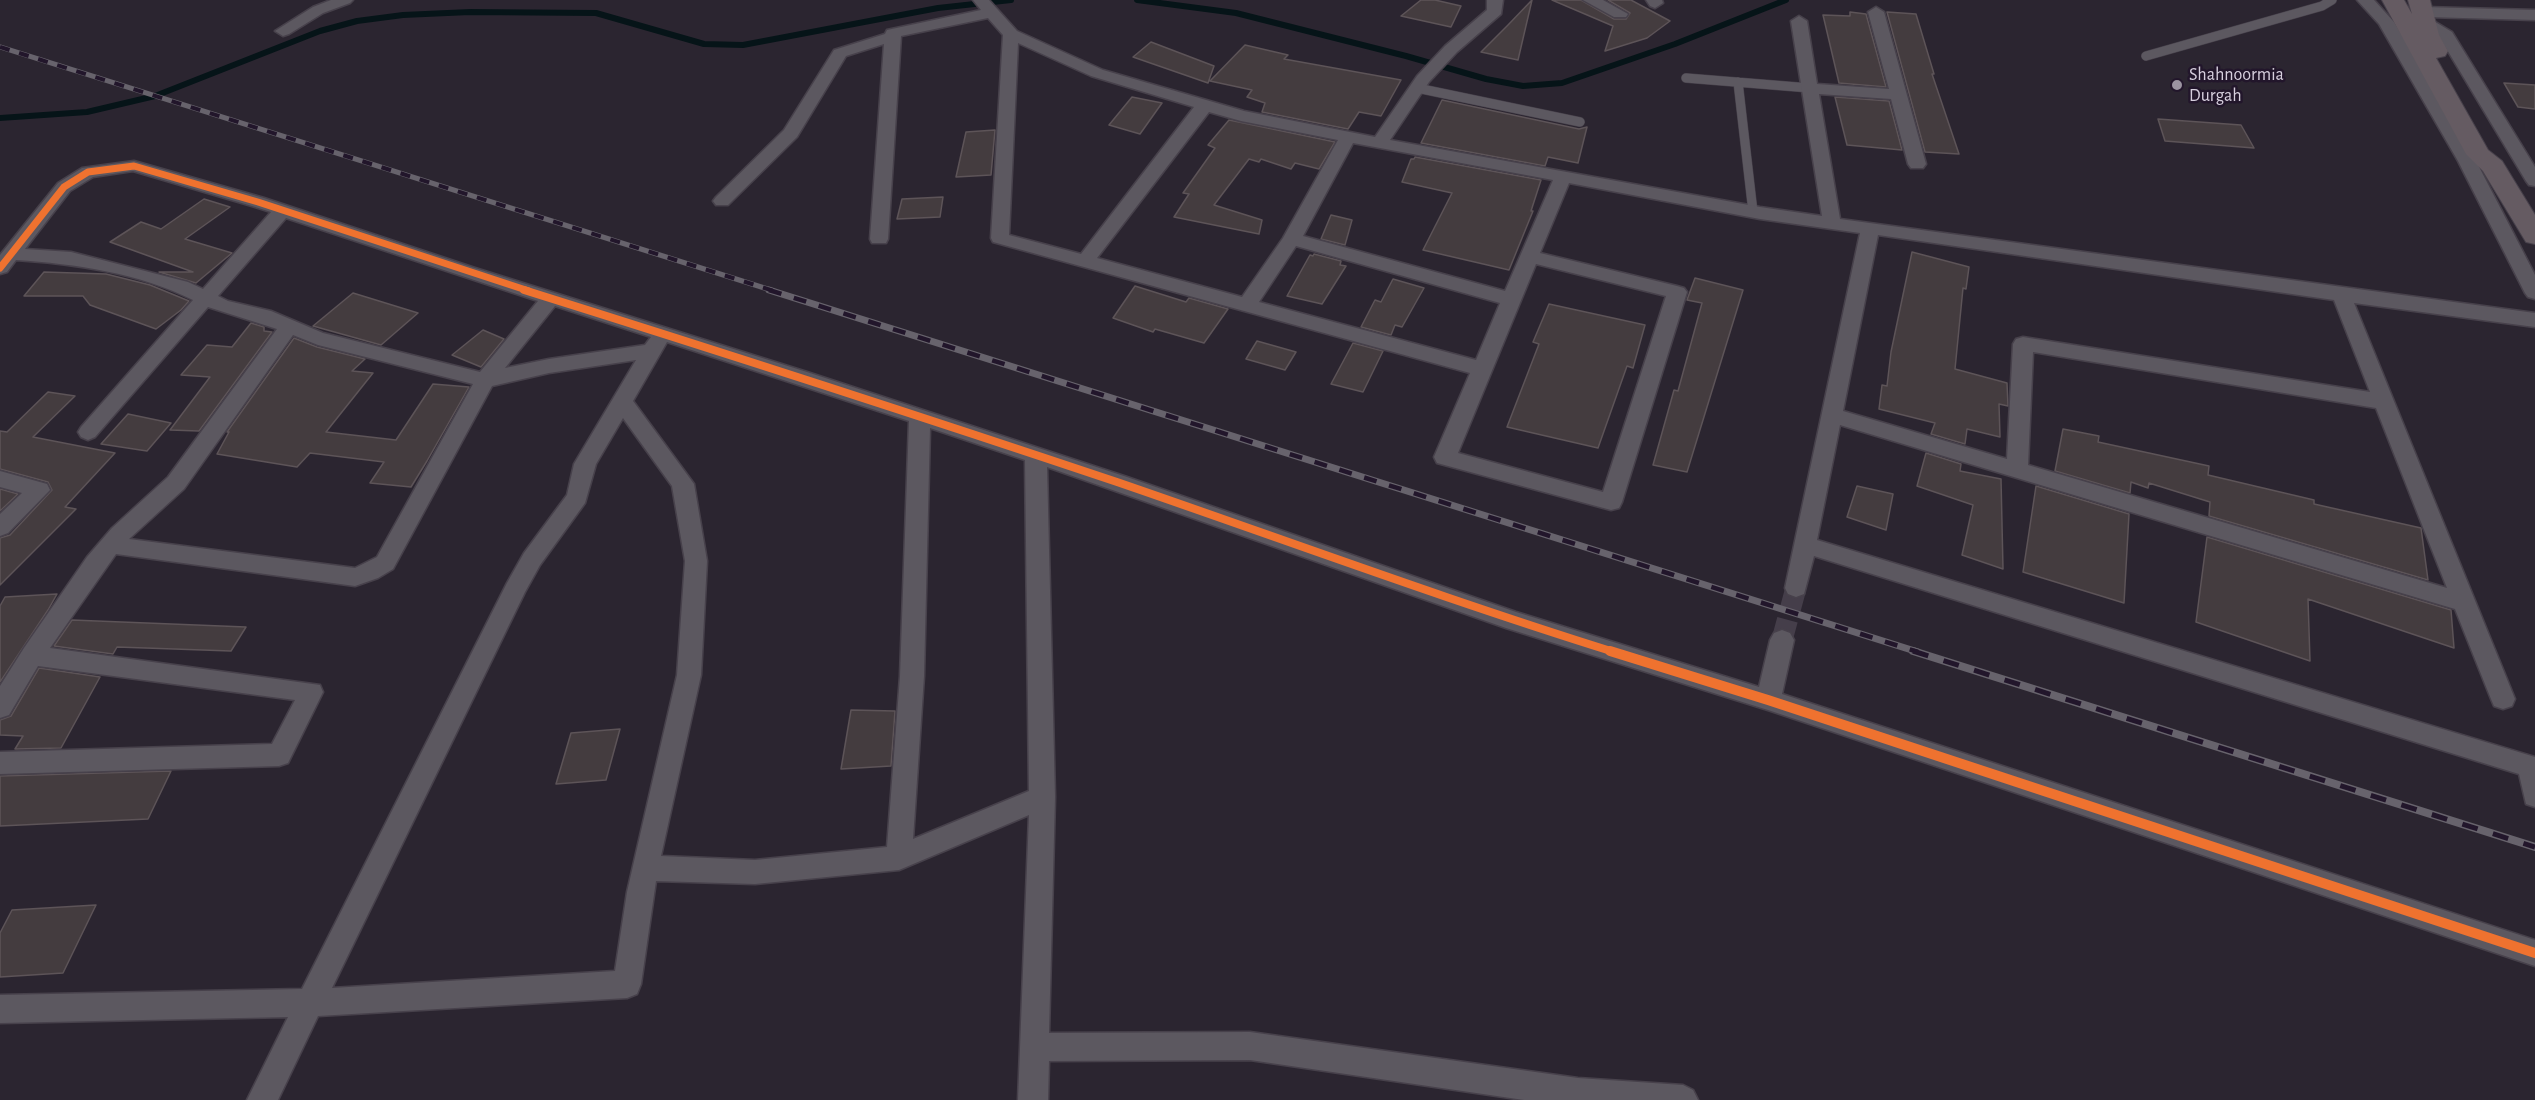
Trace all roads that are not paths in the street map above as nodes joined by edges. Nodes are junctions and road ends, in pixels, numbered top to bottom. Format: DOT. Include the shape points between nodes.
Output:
graph roads {
  1 [pos="345,0"];
  2 [pos="1495,0"];
  3 [pos="1591,0"];
  4 [pos="2332,0"];
  5 [pos="2365,0"];
  6 [pos="2393,0"];
  7 [pos="987,7"];
  8 [pos="1876,12"];
  9 [pos="1620,14"];
  10 [pos="2535,15"];
  11 [pos="2424,17"];
  12 [pos="1799,21"];
  13 [pos="284,31"];
  14 [pos="1011,34"];
  15 [pos="891,38"];
  16 [pos="2146,56"];
  17 [pos="1686,78"];
  18 [pos="1738,82"];
  19 [pos="1420,83"];
  20 [pos="1810,88"];
  21 [pos="1899,95"];
  22 [pos="1204,105"];
  23 [pos="1580,122"];
  24 [pos="1348,137"];
  25 [pos="1379,143"];
  26 [pos="1917,164"];
  27 [pos="2493,166"];
  28 [pos="1563,177"];
  29 [pos="2535,181"];
  30 [pos="722,201"];
  31 [pos="284,210"];
  32 [pos="1753,212"];
  33 [pos="1832,223"];
  34 [pos="1870,229"];
  35 [pos="2535,236"];
  36 [pos="879,239"];
  37 [pos="1292,239"];
  38 [pos="1530,257"];
  39 [pos="6,261"];
  40 [pos="1085,261"];
  41 [pos="2535,292"];
  42 [pos="2341,294"];
  43 [pos="206,298"];
  44 [pos="551,298"];
  45 [pos="1511,299"];
  46 [pos="1247,305"];
  47 [pos="2535,320"];
  48 [pos="290,326"];
  49 [pos="657,342"];
  50 [pos="1482,369"];
  51 [pos="484,380"];
  52 [pos="622,401"];
  53 [pos="2384,402"];
  54 [pos="1832,415"];
  55 [pos="920,417"];
  56 [pos="88,432"];
  57 [pos="1036,456"];
  58 [pos="2017,470"];
  59 [pos="0,479"];
  60 [pos="0,526"];
  61 [pos="110,545"];
  62 [pos="1805,545"];
  63 [pos="1796,588"];
  64 [pos="2464,602"];
  65 [pos="1782,640"];
  66 [pos="32,655"];
  67 [pos="2503,699"];
  68 [pos="1768,700"];
  69 [pos="0,708"];
  70 [pos="0,763"];
  71 [pos="2533,768"];
  72 [pos="2535,796"];
  73 [pos="1042,797"];
  74 [pos="899,858"];
  75 [pos="645,868"];
  76 [pos="2535,953"];
  77 [pos="310,1003"];
  78 [pos="0,1009"];
  79 [pos="1035,1047"];
  80 [pos="1577,1097"];
  81 [pos="262,1100"];
  82 [pos="1033,1100"];
  83 [pos="1683,1100"];
  1 -- 13 [label="street" via="318,10"];
  2 -- 19 [label="street" via="1495,11 1451,49"];
  3 -- 9 [label="street"];
  4 -- 16 [label="lane"];
  5 -- 41 [label="street" via="2386,22"];
  6 -- 27 [label="main road" via="2478,154"];
  7 -- 14 [label="street"];
  7 -- 15 [label="street" via="898,30"];
  8 -- 21 [label="street"];
  10 -- 11 [label="street"];
  11 -- 27 [label="main road" via="2494,150"];
  11 -- 29 [label="street" via="2446,35"];
  12 -- 20 [label="street"];
  14 -- 22 [label="street" via="1097,73"];
  14 -- 40 [label="street" via="1000,238"];
  15 -- 30 [label="street" via="840,53 791,133"];
  15 -- 36 [label="street"];
  17 -- 18 [label="lane"];
  18 -- 20 [label="lane"];
  18 -- 32 [label="lane"];
  19 -- 23 [label="lane"];
  19 -- 25 [label="street"];
  20 -- 21 [label="street"];
  20 -- 33 [label="street"];
  21 -- 26 [label="street"];
  22 -- 24 [label="street"];
  22 -- 40 [label="street"];
  24 -- 25 [label="street"];
  24 -- 37 [label="street"];
  25 -- 28 [label="street"];
  27 -- 35 [label="main road"];
  28 -- 32 [label="street"];
  28 -- 38 [label="street"];
  31 -- 39 [label="street" via="135,166 88,172 64,187"];
  31 -- 43 [label="street"];
  31 -- 44 [label="street"];
  32 -- 33 [label="street"];
  33 -- 34 [label="street"];
  34 -- 42 [label="street"];
  34 -- 54 [label="street"];
  37 -- 45 [label="street"];
  37 -- 46 [label="street"];
  38 -- 45 [label="street"];
  38 -- 50 [label="street" via="1677,292 1611,502 1445,457"];
  39 -- 43 [label="street" via="71,258 181,286"];
  40 -- 46 [label="street"];
  42 -- 47 [label="street"];
  42 -- 53 [label="street"];
  43 -- 48 [label="street"];
  43 -- 56 [label="street"];
  44 -- 49 [label="street"];
  44 -- 51 [label="street"];
  45 -- 50 [label="street"];
  46 -- 50 [label="street"];
  48 -- 51 [label="street" via="318,338"];
  48 -- 61 [label="street" via="176,483"];
  49 -- 51 [label="street"];
  49 -- 52 [label="street"];
  49 -- 55 [label="street"];
  51 -- 61 [label="street" via="385,562 370,572 355,577"];
  52 -- 75 [label="street" via="683,484 696,561 689,675"];
  52 -- 77 [label="street" via="585,464 577,497 531,559 515,589"];
  53 -- 58 [label="street" via="2023,344"];
  53 -- 64 [label="street"];
  54 -- 58 [label="street"];
  54 -- 62 [label="street"];
  55 -- 57 [label="street"];
  55 -- 74 [label="street" via="912,676"];
  57 -- 68 [label="street" via="1514,621"];
  57 -- 73 [label="street"];
  58 -- 64 [label="street"];
  59 -- 60 [label="street" via="39,490"];
  61 -- 66 [label="street"];
  62 -- 63 [label="street"];
  62 -- 71 [label="street"];
  64 -- 67 [label="street"];
  65 -- 68 [label="street"];
  66 -- 69 [label="street"];
  66 -- 70 [label="street" via="311,692 279,755"];
  68 -- 76 [label="street"];
  71 -- 72 [label="street"];
  73 -- 74 [label="street"];
  73 -- 79 [label="street"];
  74 -- 75 [label="street" via="755,872"];
  75 -- 77 [label="street" via="627,984"];
  77 -- 78 [label="street"];
  77 -- 81 [label="street"];
  79 -- 80 [label="street" via="1250,1046"];
  79 -- 82 [label="street"];
  80 -- 83 [label="street"];
}
